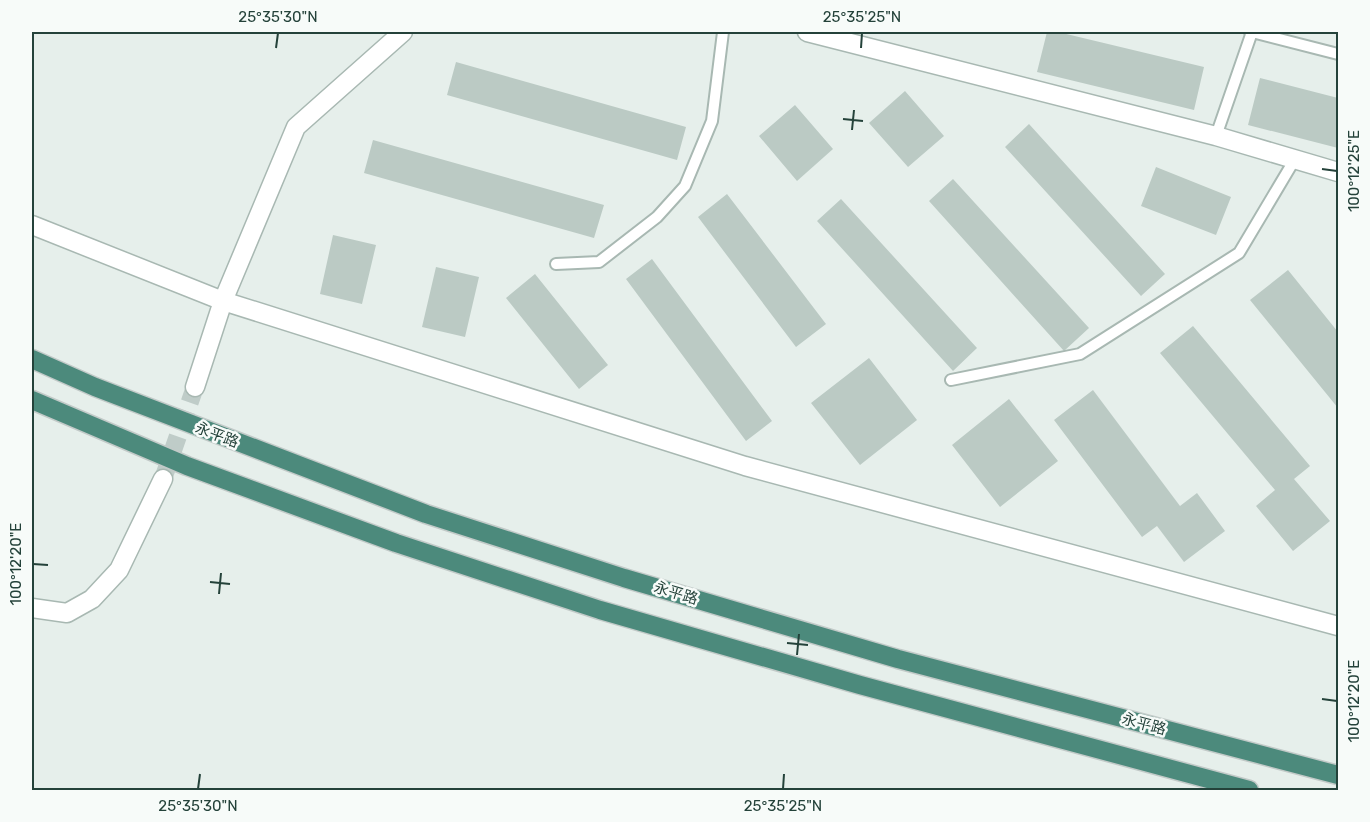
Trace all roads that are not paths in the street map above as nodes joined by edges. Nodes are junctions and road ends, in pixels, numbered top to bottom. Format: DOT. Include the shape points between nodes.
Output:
graph roads {
  1 [pos="403,32"];
  2 [pos="723,32"];
  3 [pos="807,32"];
  4 [pos="1251,32"];
  5 [pos="1338,54"];
  6 [pos="1216,136"];
  7 [pos="1295,159"];
  8 [pos="1338,172"];
  9 [pos="32,225"];
  10 [pos="556,264"];
  11 [pos="224,301"];
  12 [pos="32,359"];
  13 [pos="951,380"];
  14 [pos="195,387"];
  15 [pos="32,400"];
  16 [pos="163,479"];
  17 [pos="32,608"];
  18 [pos="1338,626"];
  19 [pos="1338,774"];
  20 [pos="1249,790"];
  1 -- 11 [label="street" via="296,126"];
  2 -- 10 [label="lane" via="712,121 685,186 657,217 599,262"];
  3 -- 6 [label="street"];
  4 -- 5 [label="lane"];
  4 -- 6 [label="lane"];
  6 -- 7 [label="street"];
  7 -- 8 [label="street"];
  7 -- 13 [label="lane" via="1239,253 1080,354"];
  9 -- 11 [label="street"];
  11 -- 14 [label="street"];
  11 -- 18 [label="street" via="745,466"];
  12 -- 19 [label="highway, 永平路" via="426,514 602,571 898,659"];
  15 -- 20 [label="highway" via="187,466 396,543 589,606 860,685"];
  16 -- 17 [label="street" via="119,570 92,599 67,613"];
}
